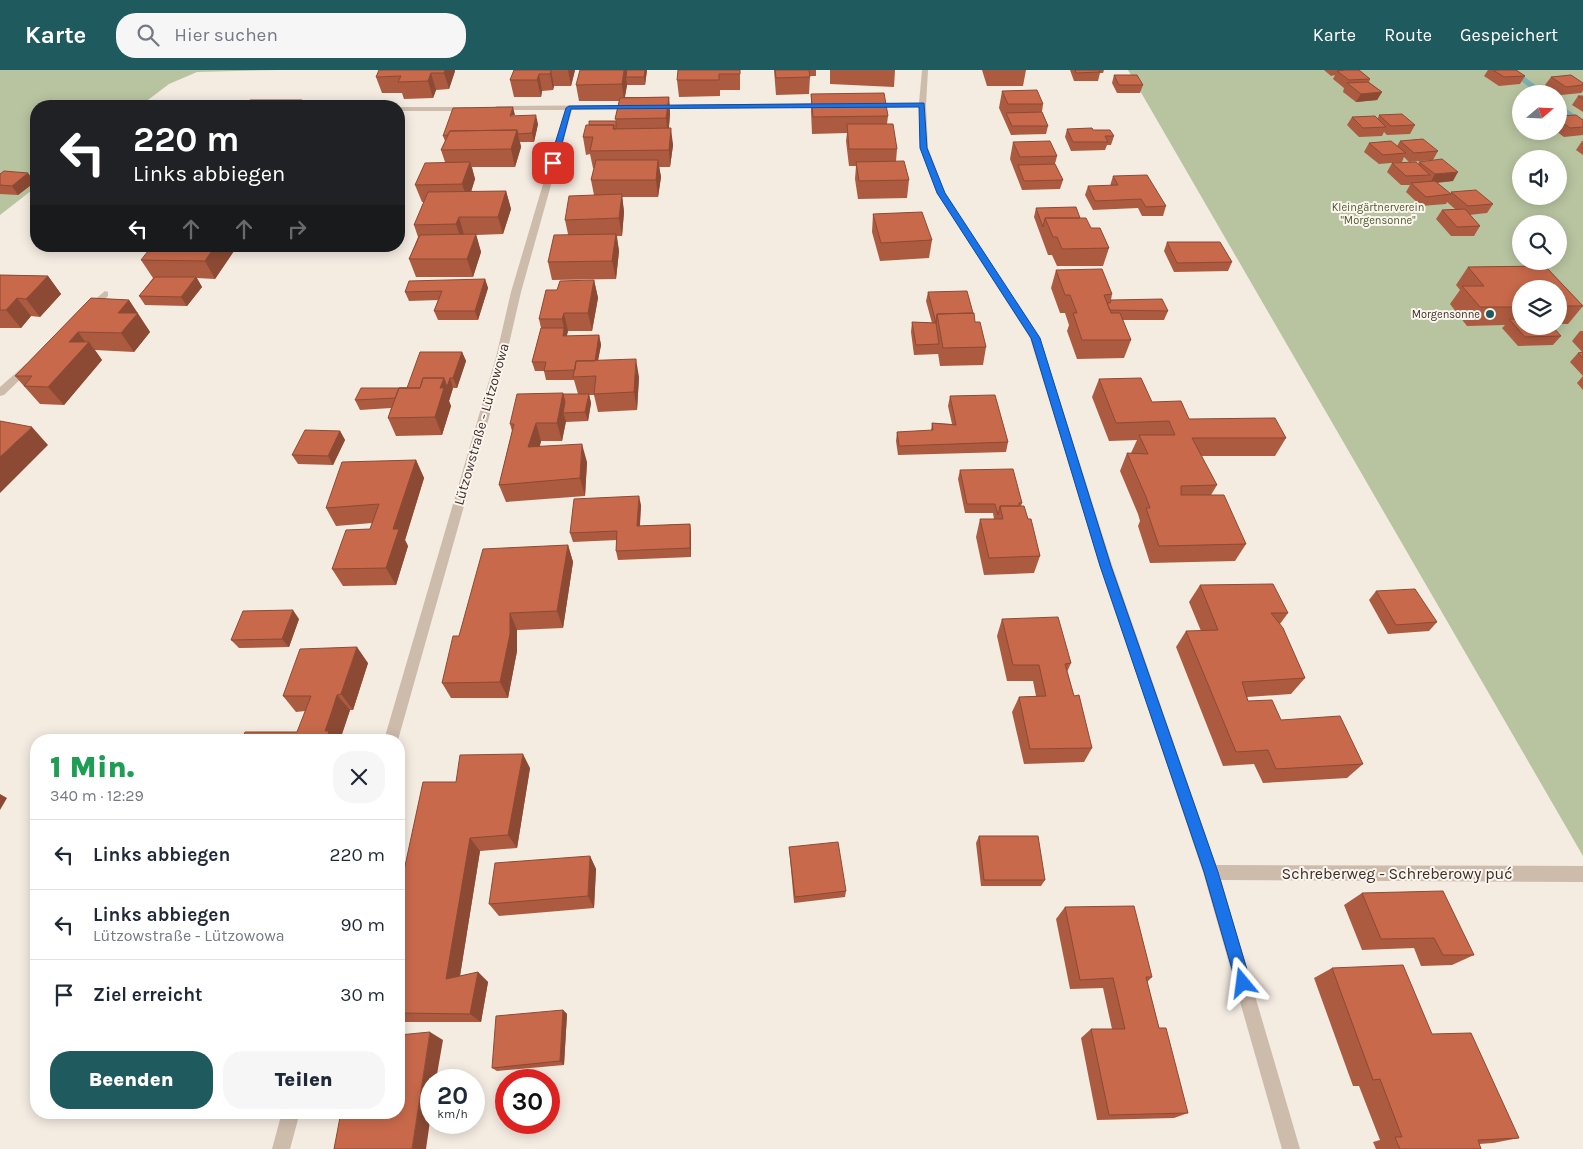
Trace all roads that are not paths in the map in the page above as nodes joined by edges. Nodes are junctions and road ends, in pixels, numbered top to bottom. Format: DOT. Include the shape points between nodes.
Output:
graph roads {
  1 [pos="925,70"];
  2 [pos="834,105"];
  3 [pos="863,105"];
  4 [pos="922,105"];
  5 [pos="479,108"];
  6 [pos="489,108"];
  7 [pos="569,108"];
  8 [pos="405,109"];
  9 [pos="105,294"];
  10 [pos="84,314"];
  11 [pos="35,360"];
  12 [pos="0,393"];
  13 [pos="393,734"];
  14 [pos="1211,872"];
  15 [pos="1583,874"];
  16 [pos="289,1119"];
  17 [pos="281,1149"];
  18 [pos="1291,1149"];
  1 -- 4 [label="street"];
  2 -- 7 [label="street"];
  3 -- 4 [label="street"];
  4 -- 14 [label="street" via="924,148 941,193 1035,338 1106,566"];
  5 -- 8 [label="street"];
  6 -- 7 [label="street"];
  7 -- 13 [label="street, Lützowstraße - Lützowowa"];
  9 -- 10 [label="street"];
  11 -- 12 [label="street"];
  14 -- 15 [label="street, Schreberweg - Schreberowy puć"];
  14 -- 18 [label="street"];
  16 -- 17 [label="street"];
}
